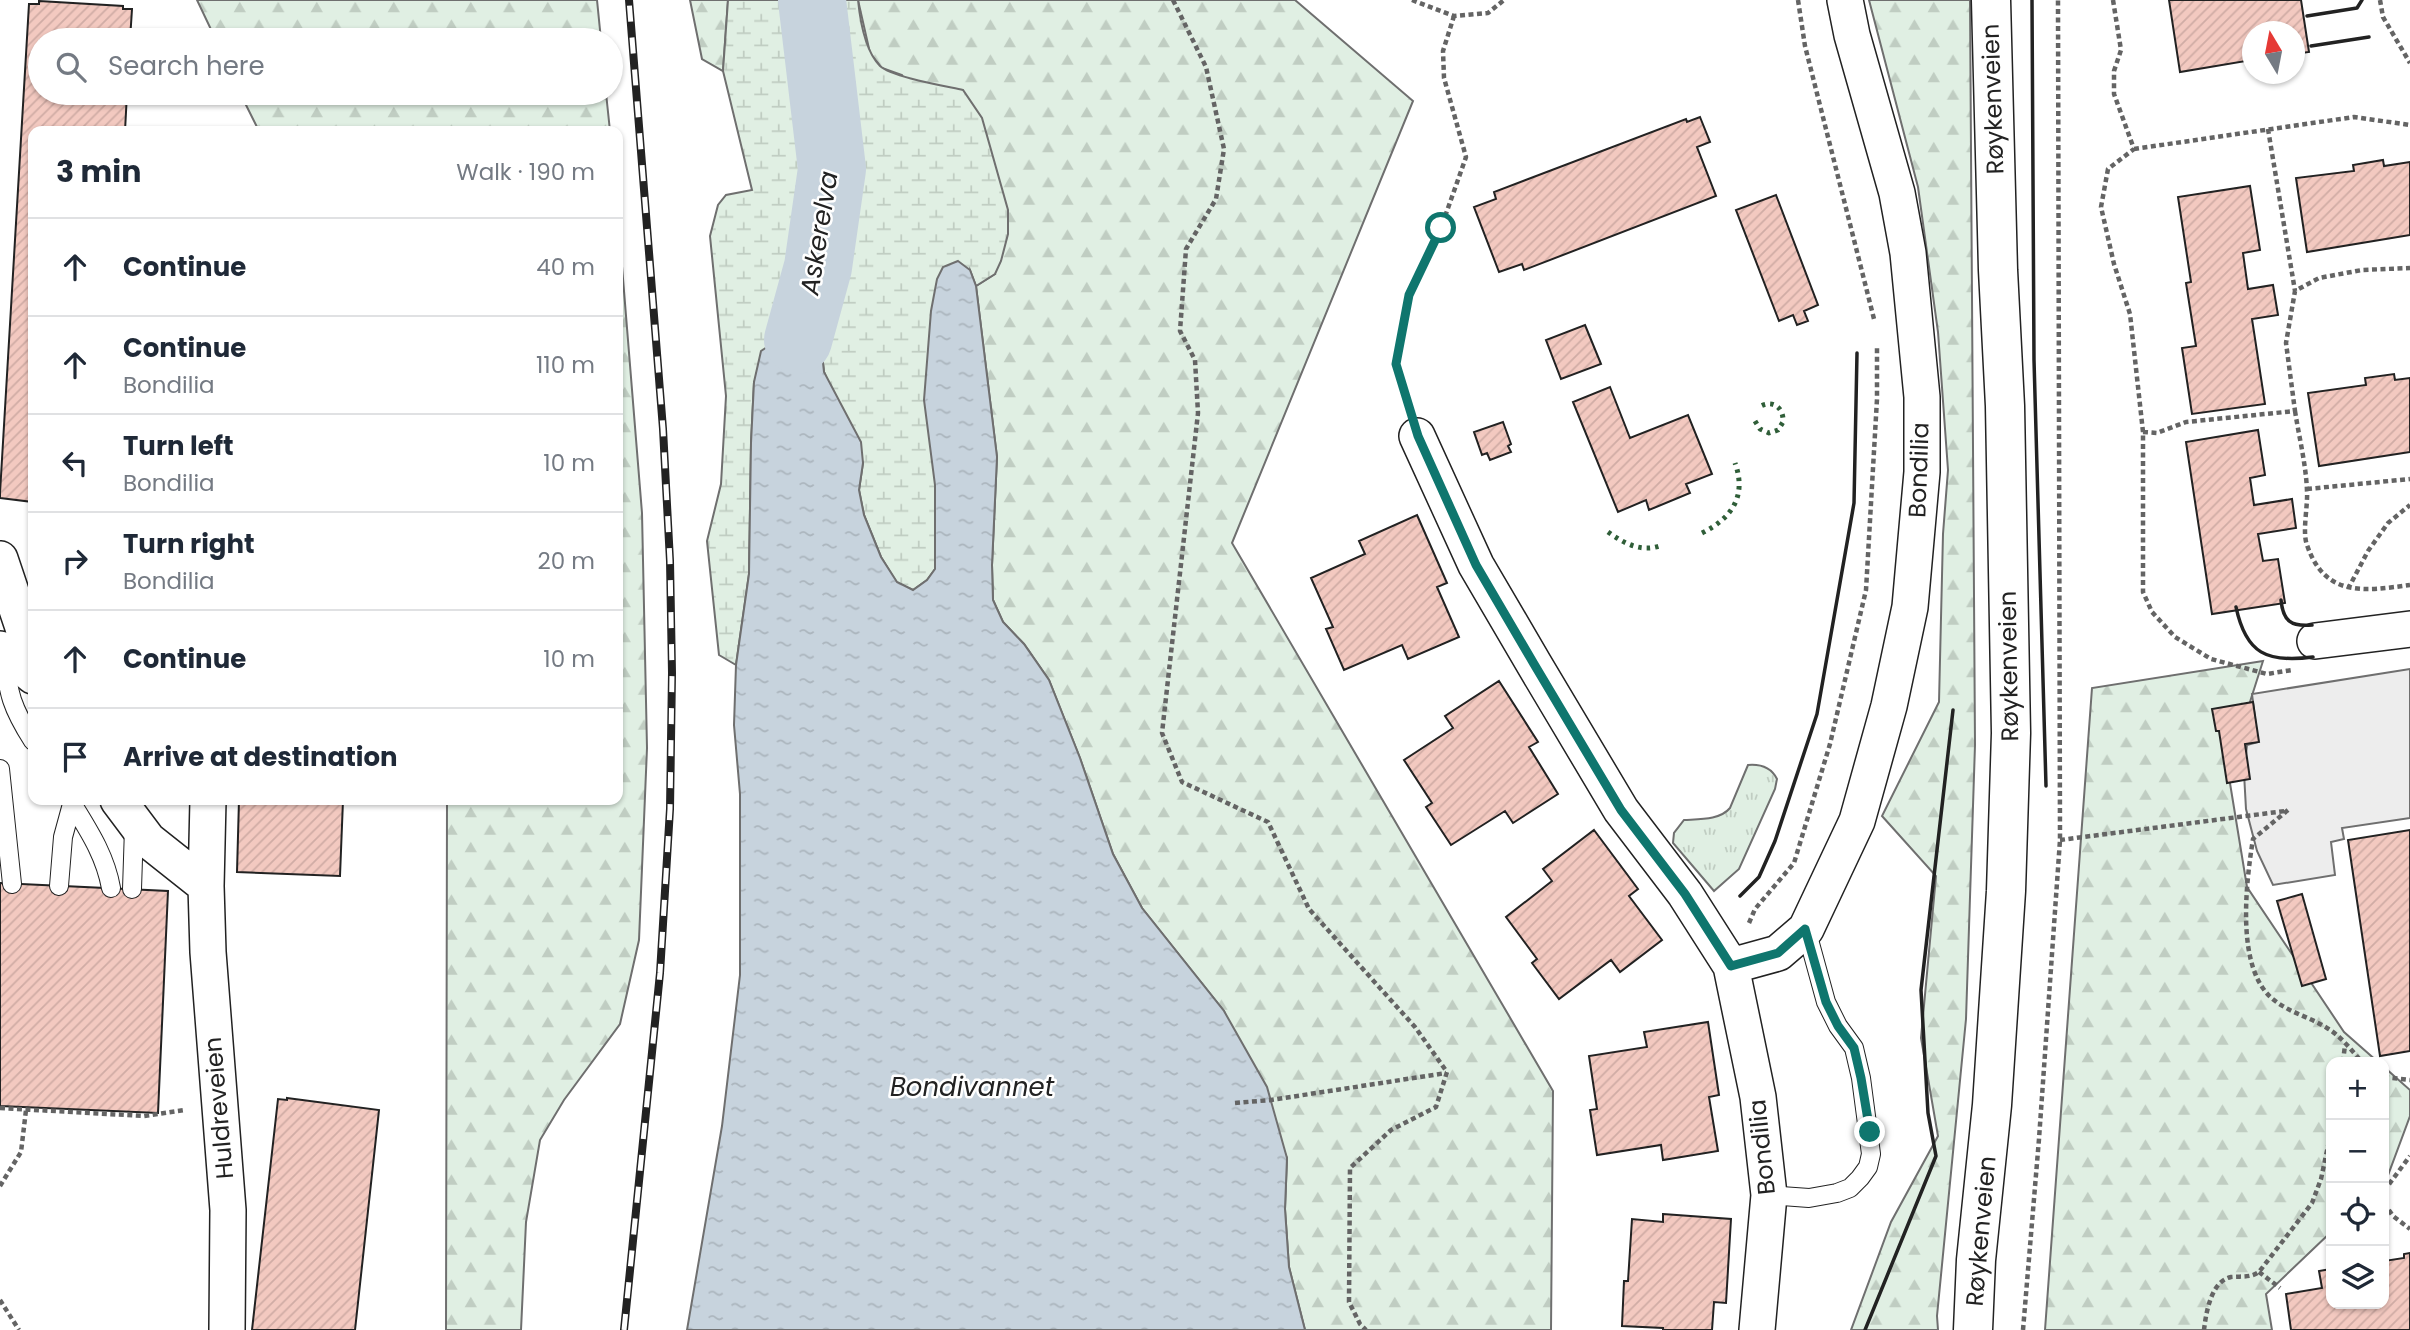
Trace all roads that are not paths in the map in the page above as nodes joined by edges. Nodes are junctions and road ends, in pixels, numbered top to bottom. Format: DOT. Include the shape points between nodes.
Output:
graph roads {
  1 [pos="1845,0"];
  2 [pos="1990,0"];
  3 [pos="1418,436"];
  4 [pos="0,559"];
  5 [pos="2410,629"];
  6 [pos="12,652"];
  7 [pos="2309,655"];
  8 [pos="14,688"];
  9 [pos="28,733"];
  10 [pos="0,769"];
  11 [pos="70,805"];
  12 [pos="73,805"];
  13 [pos="208,805"];
  14 [pos="126,811"];
  15 [pos="12,884"];
  16 [pos="59,886"];
  17 [pos="206,886"];
  18 [pos="111,888"];
  19 [pos="132,889"];
  20 [pos="1805,929"];
  21 [pos="1731,966"];
  22 [pos="1769,1195"];
  23 [pos="226,1330"];
  24 [pos="1758,1330"];
  25 [pos="1973,1330"];
  1 -- 20 [label="street, Bondilia" via="1897,193 1908,253 1922,397 1922,472 1910,607 1889,706 1857,821"];
  2 -- 25 [label="main road, Røykenveien" via="2011,733 2006,891"];
  3 -- 21 [label="street, Bondilia" via="1476,565 1534,664 1621,810 1685,894"];
  4 -- 6 [label="street"];
  5 -- 7 [label="street"];
  6 -- 8 [label="street"];
  8 -- 9 [label="lane" via="19,719"];
  10 -- 15 [label="lane"];
  11 -- 16 [label="lane"];
  12 -- 18 [label="lane" via="98,845"];
  13 -- 17 [label="street, Huldreveien"];
  14 -- 17 [label="street" via="148,840"];
  14 -- 19 [label="lane"];
  17 -- 23 [label="street, Huldreveien" via="228,1210"];
  20 -- 21 [label="street, Bondilia" via="1778,953"];
  20 -- 22 [label="lane" via="1826,1002 1854,1048 1871,1154 1868,1167 1850,1188 1837,1194 1809,1198"];
  21 -- 22 [label="street, Bondilia" via="1758,1097"];
  22 -- 24 [label="street, Bondilia"];
}
